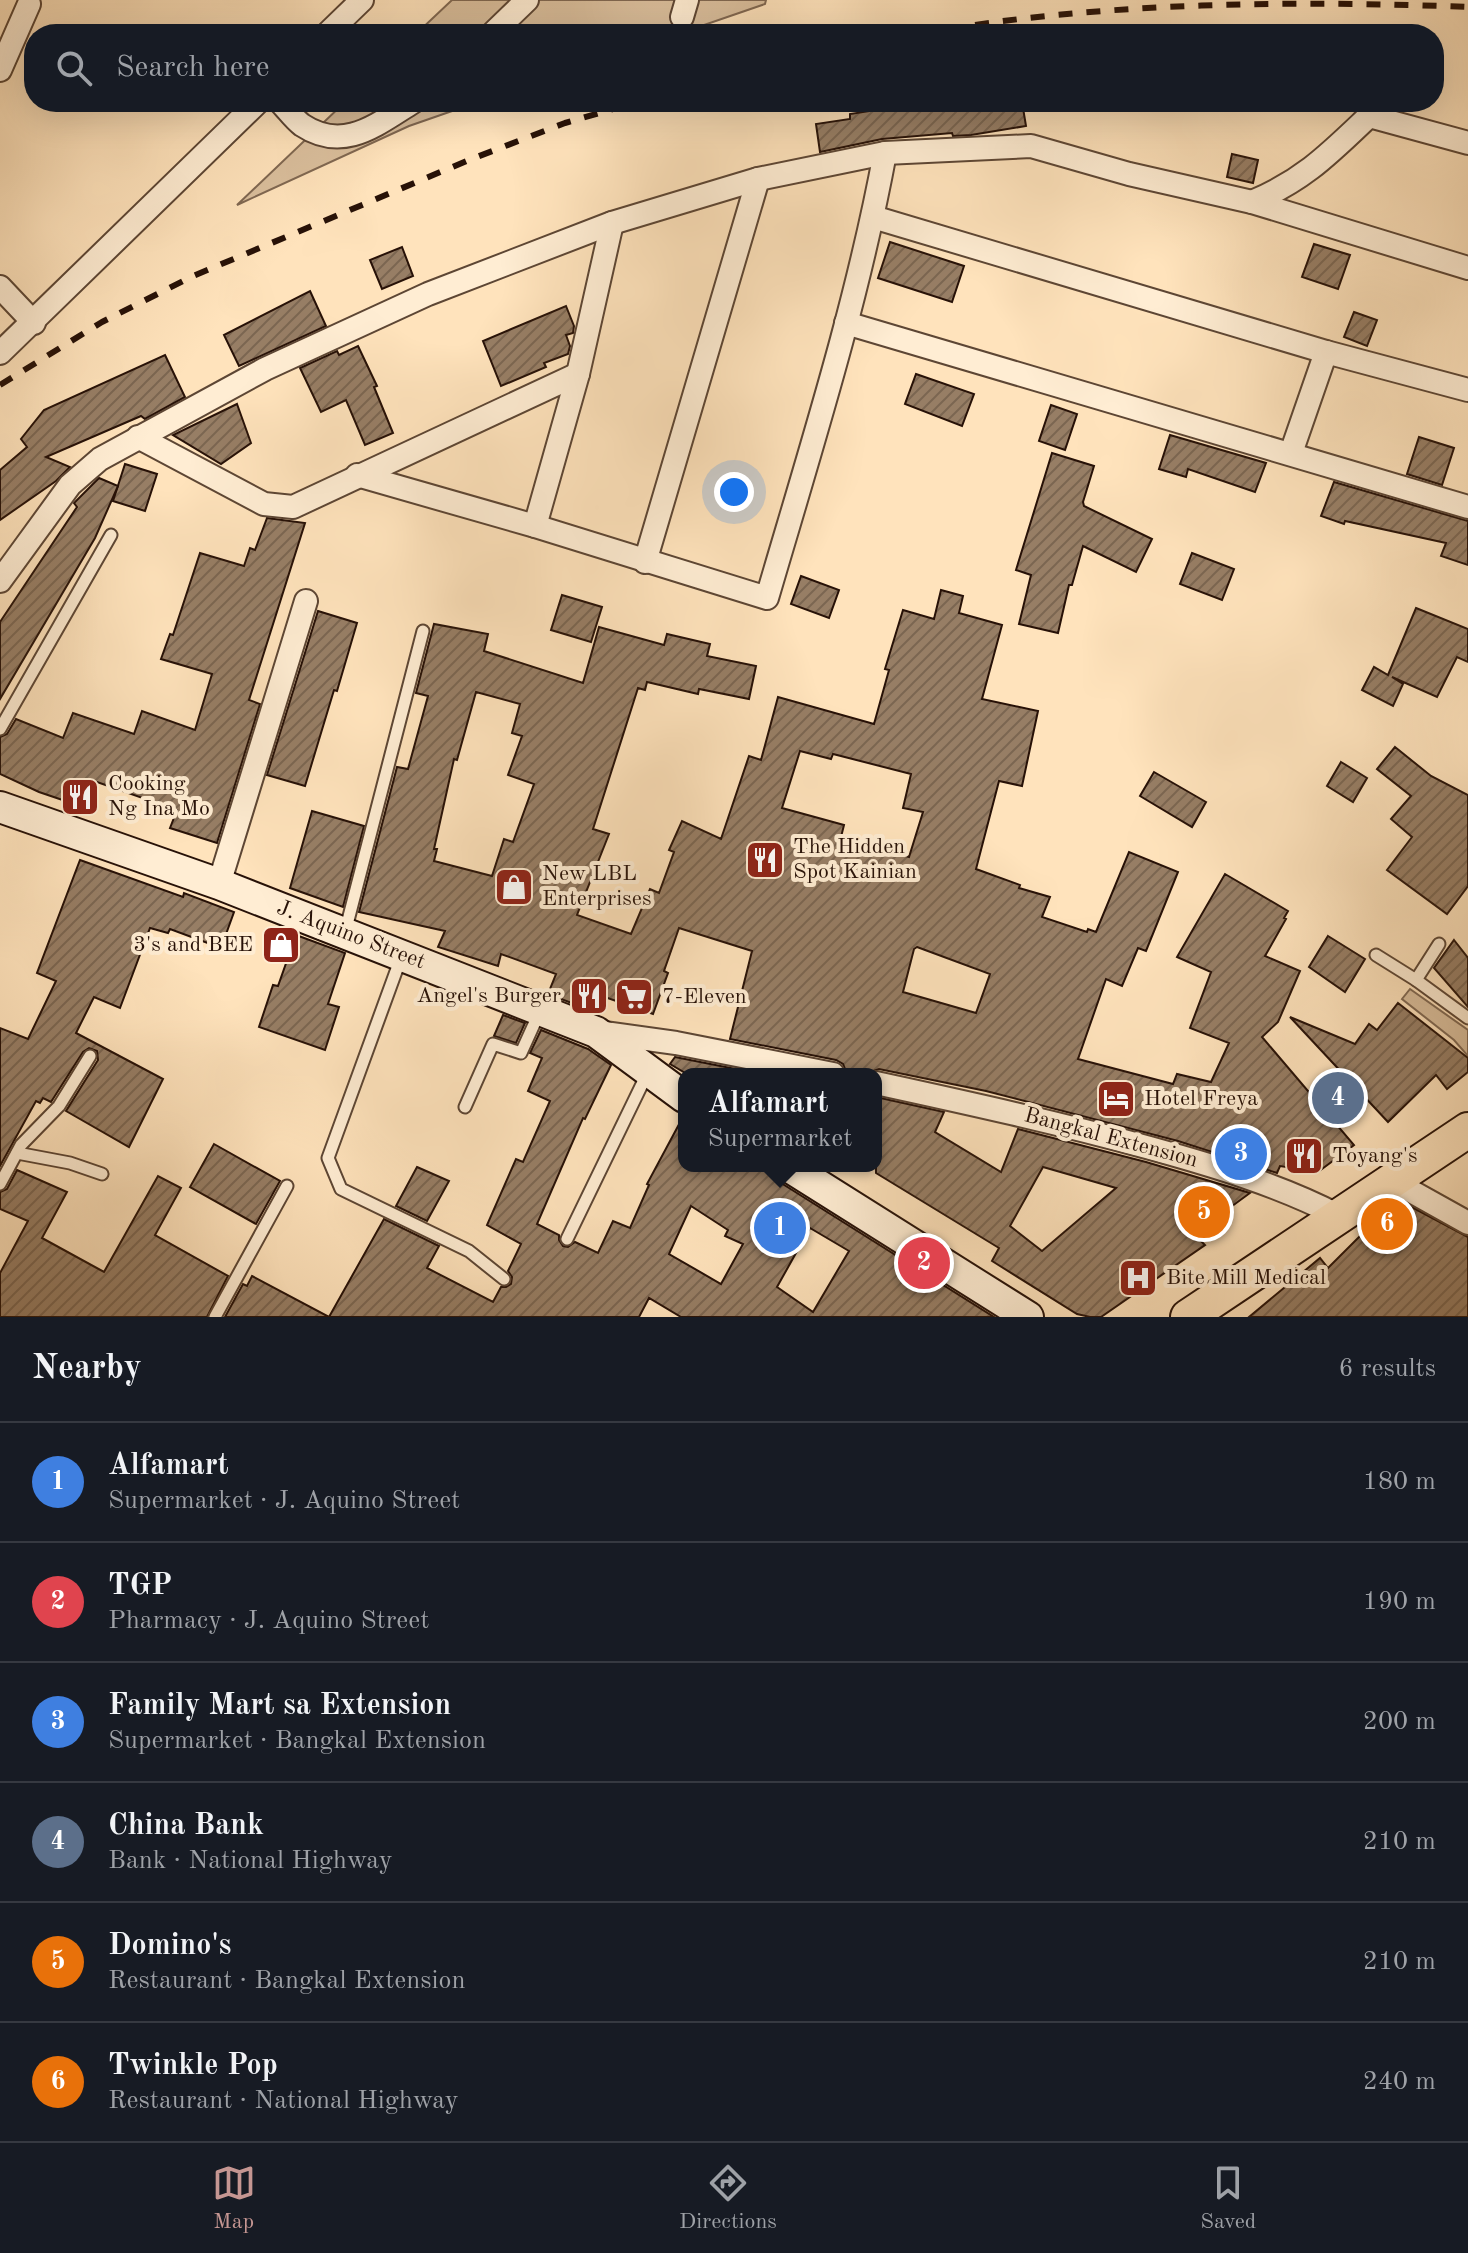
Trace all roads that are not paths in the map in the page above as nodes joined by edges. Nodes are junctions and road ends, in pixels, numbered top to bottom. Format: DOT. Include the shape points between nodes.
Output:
graph roads {
  1 [pos="362,0"];
  2 [pos="527,0"];
  3 [pos="29,4"];
  4 [pos="337,24"];
  5 [pos="502,24"];
  6 [pos="0,70"];
  7 [pos="248,112"];
  8 [pos="290,112"];
  9 [pos="396,112"];
  10 [pos="1468,143"];
  11 [pos="885,153"];
  12 [pos="758,179"];
  13 [pos="1252,202"];
  14 [pos="873,217"];
  15 [pos="612,223"];
  16 [pos="1468,268"];
  17 [pos="0,287"];
  18 [pos="34,323"];
  19 [pos="846,323"];
  20 [pos="1326,352"];
  21 [pos="0,353"];
  22 [pos="578,374"];
  23 [pos="1468,390"];
  24 [pos="138,437"];
  25 [pos="1291,453"];
  26 [pos="357,475"];
  27 [pos="1468,507"];
  28 [pos="535,526"];
  29 [pos="111,535"];
  30 [pos="645,562"];
  31 [pos="0,581"];
  32 [pos="306,601"];
  33 [pos="423,631"];
  34 [pos="0,729"];
  35 [pos="0,807"];
  36 [pos="219,884"];
  37 [pos="345,932"];
  38 [pos="1439,944"];
  39 [pos="402,955"];
  40 [pos="1376,955"];
  41 [pos="1416,980"];
  42 [pos="540,1010"];
  43 [pos="1468,1018"];
  44 [pos="596,1032"];
  45 [pos="90,1056"];
  46 [pos="803,1068"];
  47 [pos="648,1072"];
  48 [pos="882,1084"];
  49 [pos="678,1093"];
  50 [pos="465,1107"];
  51 [pos="1468,1130"];
  52 [pos="17,1153"];
  53 [pos="798,1172"];
  54 [pos="102,1174"];
  55 [pos="1391,1180"];
  56 [pos="0,1184"];
  57 [pos="287,1186"];
  58 [pos="1339,1216"];
  59 [pos="1468,1223"];
  60 [pos="567,1239"];
  61 [pos="504,1279"];
  62 [pos="215,1317"];
  63 [pos="1028,1317"];
  64 [pos="1188,1317"];
  1 -- 4 [label="street"];
  2 -- 5 [label="street"];
  3 -- 6 [label="street"];
  7 -- 18 [label="street"];
  8 -- 9 [label="street" via="302,125 333,139 366,130"];
  10 -- 13 [label="street" via="1369,116 1321,162 1285,188"];
  11 -- 12 [label="street"];
  11 -- 13 [label="street" via="1031,146"];
  11 -- 14 [label="street"];
  12 -- 15 [label="street"];
  12 -- 30 [label="street"];
  13 -- 16 [label="street"];
  14 -- 19 [label="street"];
  14 -- 20 [label="street"];
  15 -- 22 [label="street"];
  15 -- 24 [label="street" via="428,294 265,369"];
  17 -- 18 [label="street"];
  18 -- 21 [label="street"];
  19 -- 25 [label="street"];
  19 -- 30 [label="street" via="767,598"];
  20 -- 23 [label="street"];
  20 -- 25 [label="street"];
  22 -- 26 [label="street"];
  22 -- 28 [label="street"];
  24 -- 26 [label="street" via="264,504 293,507"];
  24 -- 31 [label="street" via="70,485"];
  25 -- 27 [label="street"];
  26 -- 28 [label="street"];
  28 -- 30 [label="street"];
  29 -- 34 [label="lane"];
  32 -- 36 [label="street"];
  33 -- 37 [label="lane"];
  35 -- 36 [label="street, J. Aquino Street"];
  36 -- 37 [label="street, J. Aquino Street"];
  37 -- 39 [label="street, J. Aquino Street"];
  38 -- 41 [label="lane"];
  39 -- 42 [label="street, J. Aquino Street"];
  39 -- 61 [label="lane" via="328,1158 341,1189 469,1251"];
  40 -- 41 [label="lane"];
  41 -- 43 [label="lane"];
  42 -- 44 [label="street, J. Aquino Street"];
  42 -- 50 [label="lane" via="521,1053 493,1044"];
  44 -- 46 [label="street"];
  44 -- 47 [label="street, J. Aquino Street"];
  45 -- 52 [label="lane" via="59,1106"];
  47 -- 49 [label="street, J. Aquino Street"];
  47 -- 60 [label="lane"];
  48 -- 58 [label="street, Bangkal Extension" via="1060,1123 1213,1165"];
  51 -- 55 [label="main road"];
  52 -- 54 [label="lane"];
  52 -- 56 [label="lane"];
  53 -- 63 [label="street"];
  55 -- 58 [label="main road"];
  55 -- 59 [label="street"];
  57 -- 62 [label="lane"];
  58 -- 64 [label="main road"];
}
